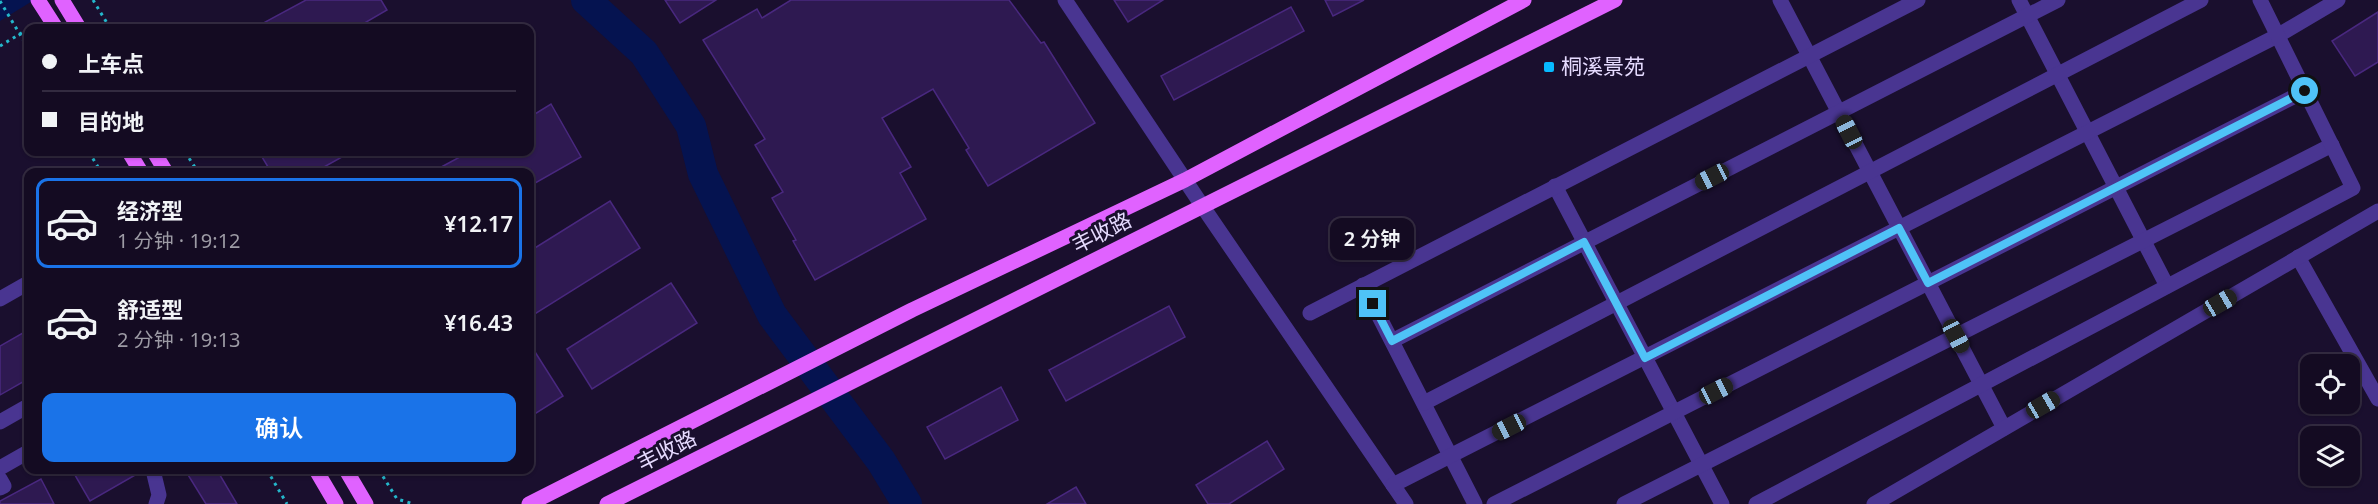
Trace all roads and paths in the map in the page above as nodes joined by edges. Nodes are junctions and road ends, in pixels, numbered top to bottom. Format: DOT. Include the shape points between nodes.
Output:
graph roads {
  1 [pos="38,0"];
  2 [pos="62,0"];
  3 [pos="93,0"];
  4 [pos="1065,0"];
  5 [pos="1524,0"];
  6 [pos="1616,0"];
  7 [pos="1780,0"];
  8 [pos="1918,0"];
  9 [pos="2019,0"];
  10 [pos="2058,0"];
  11 [pos="2201,0"];
  12 [pos="2260,0"];
  13 [pos="2338,0"];
  14 [pos="0,1"];
  15 [pos="2027,16"];
  16 [pos="53,24"];
  17 [pos="77,24"];
  18 [pos="108,24"];
  19 [pos="24,31"];
  20 [pos="2277,36"];
  21 [pos="24,41"];
  22 [pos="0,46"];
  23 [pos="1809,56"];
  24 [pos="2058,75"];
  25 [pos="2305,91"];
  26 [pos="1839,112"];
  27 [pos="2087,132"];
  28 [pos="2332,145"];
  29 [pos="1870,172"];
  30 [pos="1185,180"];
  31 [pos="1555,186"];
  32 [pos="2116,187"];
  33 [pos="1203,207"];
  34 [pos="2378,211"];
  35 [pos="1899,228"];
  36 [pos="2143,240"];
  37 [pos="1584,242"];
  38 [pos="2298,257"];
  39 [pos="1928,283"];
  40 [pos="1364,285"];
  41 [pos="24,286"];
  42 [pos="2167,286"];
  43 [pos="0,299"];
  44 [pos="1617,303"];
  45 [pos="1310,313"];
  46 [pos="1956,336"];
  47 [pos="1392,341"];
  48 [pos="1645,358"];
  49 [pos="1982,385"];
  50 [pos="2378,399"];
  51 [pos="1424,403"];
  52 [pos="24,408"];
  53 [pos="1674,413"];
  54 [pos="0,422"];
  55 [pos="2004,428"];
  56 [pos="24,454"];
  57 [pos="1451,456"];
  58 [pos="1701,465"];
  59 [pos="0,468"];
  60 [pos="154,474"];
  61 [pos="269,474"];
  62 [pos="318,474"];
  63 [pos="348,474"];
  64 [pos="381,474"];
  65 [pos="0,479"];
  66 [pos="1393,485"];
  67 [pos="0,489"];
  68 [pos="156,504"];
  69 [pos="287,504"];
  70 [pos="336,504"];
  71 [pos="366,504"];
  72 [pos="414,504"];
  73 [pos="529,504"];
  74 [pos="607,504"];
  75 [pos="1406,504"];
  76 [pos="1475,504"];
  77 [pos="1494,504"];
  78 [pos="1624,504"];
  79 [pos="1722,504"];
  80 [pos="1756,504"];
  81 [pos="1874,504"];
  1 -- 16 [label="main road, bridge"];
  2 -- 17 [label="main road, bridge"];
  3 -- 18 [label="path"];
  4 -- 30 [label="street"];
  5 -- 30 [label="main road, 丰收路"];
  6 -- 33 [label="main road, 丰收路"];
  7 -- 23 [label="street"];
  8 -- 23 [label="street"];
  9 -- 15 [label="street"];
  10 -- 15 [label="street"];
  11 -- 24 [label="street"];
  12 -- 20 [label="street"];
  13 -- 20 [label="street"];
  14 -- 21 [label="path, bridge"];
  15 -- 24 [label="street"];
  15 -- 26 [label="street"];
  19 -- 22 [label="path"];
  20 -- 25 [label="street"];
  20 -- 27 [label="street"];
  23 -- 26 [label="street"];
  23 -- 31 [label="street"];
  24 -- 27 [label="street"];
  24 -- 29 [label="street"];
  25 -- 28 [label="street"];
  25 -- 32 [label="street"];
  26 -- 29 [label="street"];
  26 -- 37 [label="street"];
  27 -- 32 [label="street"];
  27 -- 35 [label="street"];
  28 -- 36 [label="street"];
  28 -- 42 [label="street" via="2353,188"];
  29 -- 35 [label="street"];
  29 -- 44 [label="street"];
  30 -- 33 [label="street"];
  30 -- 73 [label="main road, 丰收路" via="912,310"];
  31 -- 37 [label="street"];
  31 -- 40 [label="street"];
  32 -- 36 [label="street"];
  32 -- 39 [label="street"];
  33 -- 66 [label="street"];
  33 -- 74 [label="main road, 丰收路"];
  34 -- 38 [label="street"];
  35 -- 39 [label="street"];
  35 -- 48 [label="street"];
  36 -- 42 [label="street"];
  36 -- 46 [label="street"];
  37 -- 44 [label="street"];
  37 -- 47 [label="street"];
  38 -- 50 [label="street"];
  38 -- 55 [label="street"];
  39 -- 46 [label="street"];
  39 -- 53 [label="street"];
  40 -- 45 [label="street"];
  40 -- 47 [label="street"];
  41 -- 43 [label="street"];
  42 -- 49 [label="street"];
  44 -- 48 [label="street"];
  44 -- 51 [label="street"];
  46 -- 49 [label="street"];
  46 -- 58 [label="street"];
  47 -- 51 [label="street"];
  48 -- 53 [label="street"];
  48 -- 57 [label="street"];
  49 -- 55 [label="street"];
  49 -- 80 [label="street"];
  51 -- 57 [label="street"];
  52 -- 54 [label="street"];
  53 -- 58 [label="street"];
  53 -- 77 [label="street"];
  55 -- 81 [label="street"];
  56 -- 59 [label="street"];
  57 -- 66 [label="street"];
  57 -- 76 [label="street"];
  58 -- 78 [label="street"];
  58 -- 79 [label="street"];
  60 -- 68 [label="street" via="159,495"];
  61 -- 69 [label="path"];
  62 -- 70 [label="main road"];
  63 -- 71 [label="main road"];
  64 -- 72 [label="path" via="397,499"];
  65 -- 67 [label="street" via="4,486"];
  66 -- 75 [label="street"];
}
